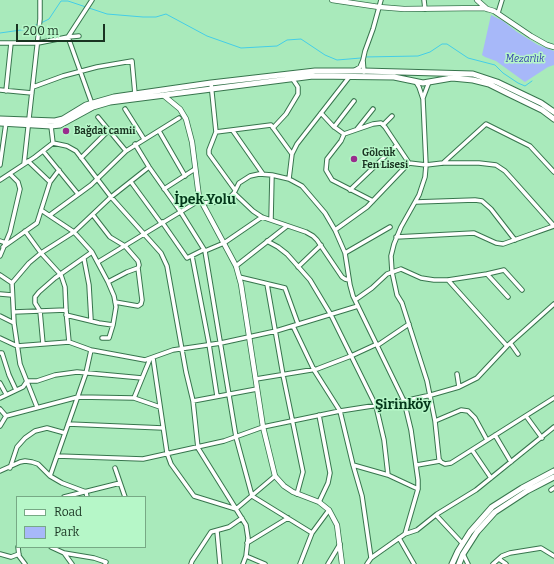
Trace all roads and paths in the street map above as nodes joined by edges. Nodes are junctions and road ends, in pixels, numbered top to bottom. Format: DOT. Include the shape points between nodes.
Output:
graph roads {
  1 [pos="40,0"];
  2 [pos="92,0"];
  3 [pos="332,0"];
  4 [pos="381,0"];
  5 [pos="424,0"];
  6 [pos="477,0"];
  7 [pos="502,0"];
  8 [pos="379,7"];
  9 [pos="425,9"];
  10 [pos="487,9"];
  11 [pos="498,13"];
  12 [pos="79,36"];
  13 [pos="68,37"];
  14 [pos="0,43"];
  15 [pos="11,43"];
  16 [pos="38,43"];
  17 [pos="554,47"];
  18 [pos="363,60"];
  19 [pos="353,71"];
  20 [pos="80,72"];
  21 [pos="364,73"];
  22 [pos="417,73"];
  23 [pos="428,73"];
  24 [pos="350,76"];
  25 [pos="292,78"];
  26 [pos="416,82"];
  27 [pos="429,82"];
  28 [pos="211,86"];
  29 [pos="33,87"];
  30 [pos="0,90"];
  31 [pos="6,91"];
  32 [pos="32,93"];
  33 [pos="135,94"];
  34 [pos="163,95"];
  35 [pos="423,99"];
  36 [pos="354,101"];
  37 [pos="92,104"];
  38 [pos="125,109"];
  39 [pos="373,109"];
  40 [pos="554,112"];
  41 [pos="321,113"];
  42 [pos="392,116"];
  43 [pos="98,117"];
  44 [pos="179,118"];
  45 [pos="0,119"];
  46 [pos="554,119"];
  47 [pos="29,122"];
  48 [pos="3,123"];
  49 [pos="384,125"];
  50 [pos="51,126"];
  51 [pos="334,127"];
  52 [pos="273,128"];
  53 [pos="356,130"];
  54 [pos="108,131"];
  55 [pos="159,131"];
  56 [pos="233,131"];
  57 [pos="216,132"];
  58 [pos="344,134"];
  59 [pos="144,139"];
  60 [pos="53,143"];
  61 [pos="136,144"];
  62 [pos="397,145"];
  63 [pos="1,148"];
  64 [pos="126,150"];
  65 [pos="43,151"];
  66 [pos="292,154"];
  67 [pos="81,158"];
  68 [pos="28,161"];
  69 [pos="409,163"];
  70 [pos="443,163"];
  71 [pos="24,164"];
  72 [pos="0,165"];
  73 [pos="426,165"];
  74 [pos="149,167"];
  75 [pos="195,169"];
  76 [pos="59,170"];
  77 [pos="554,172"];
  78 [pos="10,174"];
  79 [pos="264,174"];
  80 [pos="272,175"];
  81 [pos="185,176"];
  82 [pos="98,179"];
  83 [pos="289,179"];
  84 [pos="0,180"];
  85 [pos="50,182"];
  86 [pos="131,182"];
  87 [pos="164,189"];
  88 [pos="350,190"];
  89 [pos="234,192"];
  90 [pos="78,194"];
  91 [pos="111,198"];
  92 [pos="373,201"];
  93 [pos="201,202"];
  94 [pos="416,202"];
  95 [pos="40,210"];
  96 [pos="180,211"];
  97 [pos="50,215"];
  98 [pos="93,215"];
  99 [pos="262,217"];
  100 [pos="271,220"];
  101 [pos="161,222"];
  102 [pos="287,226"];
  103 [pos="554,226"];
  104 [pos="390,227"];
  105 [pos="335,230"];
  106 [pos="25,231"];
  107 [pos="74,232"];
  108 [pos="143,234"];
  109 [pos="396,237"];
  110 [pos="515,240"];
  111 [pos="0,241"];
  112 [pos="267,242"];
  113 [pos="6,243"];
  114 [pos="224,243"];
  115 [pos="321,245"];
  116 [pos="125,246"];
  117 [pos="3,248"];
  118 [pos="204,251"];
  119 [pos="41,252"];
  120 [pos="92,252"];
  121 [pos="345,253"];
  122 [pos="0,256"];
  123 [pos="192,256"];
  124 [pos="84,258"];
  125 [pos="98,262"];
  126 [pos="236,266"];
  127 [pos="298,267"];
  128 [pos="138,268"];
  129 [pos="392,272"];
  130 [pos="487,274"];
  131 [pos="0,275"];
  132 [pos="60,275"];
  133 [pos="239,277"];
  134 [pos="349,280"];
  135 [pos="448,280"];
  136 [pos="108,282"];
  137 [pos="12,283"];
  138 [pos="267,284"];
  139 [pos="522,290"];
  140 [pos="0,294"];
  141 [pos="12,295"];
  142 [pos="508,297"];
  143 [pos="355,300"];
  144 [pos="115,302"];
  145 [pos="554,305"];
  146 [pos="358,306"];
  147 [pos="66,310"];
  148 [pos="40,311"];
  149 [pos="14,312"];
  150 [pos="66,315"];
  151 [pos="331,315"];
  152 [pos="0,316"];
  153 [pos="91,320"];
  154 [pos="14,323"];
  155 [pos="298,324"];
  156 [pos="409,324"];
  157 [pos="113,325"];
  158 [pos="294,326"];
  159 [pos="276,331"];
  160 [pos="249,337"];
  161 [pos="0,338"];
  162 [pos="102,338"];
  163 [pos="69,342"];
  164 [pos="221,343"];
  165 [pos="43,344"];
  166 [pos="209,344"];
  167 [pos="377,344"];
  168 [pos="509,345"];
  169 [pos="17,346"];
  170 [pos="182,349"];
  171 [pos="91,350"];
  172 [pos="0,353"];
  173 [pos="518,354"];
  174 [pos="351,356"];
  175 [pos="152,358"];
  176 [pos="314,370"];
  177 [pos="86,373"];
  178 [pos="457,374"];
  179 [pos="283,375"];
  180 [pos="142,378"];
  181 [pos="256,379"];
  182 [pos="27,381"];
  183 [pos="0,383"];
  184 [pos="458,387"];
  185 [pos="257,389"];
  186 [pos="16,390"];
  187 [pos="6,394"];
  188 [pos="230,394"];
  189 [pos="431,395"];
  190 [pos="217,396"];
  191 [pos="78,397"];
  192 [pos="0,398"];
  193 [pos="134,398"];
  194 [pos="554,398"];
  195 [pos="193,400"];
  196 [pos="404,401"];
  197 [pos="376,406"];
  198 [pos="38,407"];
  199 [pos="160,407"];
  200 [pos="0,409"];
  201 [pos="340,411"];
  202 [pos="319,415"];
  203 [pos="6,416"];
  204 [pos="526,416"];
  205 [pos="435,421"];
  206 [pos="292,422"];
  207 [pos="68,424"];
  208 [pos="0,426"];
  209 [pos="263,427"];
  210 [pos="554,427"];
  211 [pos="163,428"];
  212 [pos="65,432"];
  213 [pos="495,435"];
  214 [pos="236,437"];
  215 [pos="542,438"];
  216 [pos="487,440"];
  217 [pos="198,448"];
  218 [pos="472,450"];
  219 [pos="167,453"];
  220 [pos="57,456"];
  221 [pos="440,461"];
  222 [pos="511,462"];
  223 [pos="353,465"];
  224 [pos="417,465"];
  225 [pos="10,468"];
  226 [pos="115,468"];
  227 [pos="0,471"];
  228 [pos="554,471"];
  229 [pos="50,476"];
  230 [pos="275,476"];
  231 [pos="388,476"];
  232 [pos="554,477"];
  233 [pos="491,478"];
  234 [pos="120,483"];
  235 [pos="418,489"];
  236 [pos="86,492"];
  237 [pos="298,494"];
  238 [pos="68,496"];
  239 [pos="87,496"];
  240 [pos="125,496"];
  241 [pos="252,496"];
  242 [pos="319,502"];
  243 [pos="236,509"];
  244 [pos="329,510"];
  245 [pos="436,514"];
  246 [pos="242,518"];
  247 [pos="288,518"];
  248 [pos="217,531"];
  249 [pos="312,533"];
  250 [pos="405,534"];
  251 [pos="399,538"];
  252 [pos="248,543"];
  253 [pos="462,543"];
  254 [pos="340,546"];
  255 [pos="18,548"];
  256 [pos="53,548"];
  257 [pos="64,553"];
  258 [pos="0,554"];
  259 [pos="19,554"];
  260 [pos="463,554"];
  261 [pos="246,556"];
  262 [pos="554,556"];
  263 [pos="371,558"];
  264 [pos="499,559"];
  265 [pos="25,564"];
  266 [pos="72,564"];
  267 [pos="105,564"];
  268 [pos="191,564"];
  269 [pos="220,564"];
  270 [pos="243,564"];
  271 [pos="265,564"];
  272 [pos="300,564"];
  273 [pos="328,564"];
  274 [pos="341,564"];
  275 [pos="367,564"];
  276 [pos="414,564"];
  277 [pos="452,564"];
  278 [pos="459,564"];
  279 [pos="468,564"];
  280 [pos="493,564"];
  281 [pos="506,564"];
  1 -- 16 [label="street"];
  2 -- 13 [label="street"];
  3 -- 8 [label="street"];
  4 -- 8 [label="street"];
  5 -- 9 [label="street"];
  6 -- 10 [label="street"];
  7 -- 11 [label="street"];
  8 -- 9 [label="street"];
  8 -- 18 [label="street"];
  9 -- 10 [label="street"];
  10 -- 11 [label="street"];
  11 -- 17 [label="street" via="531,36"];
  12 -- 13 [label="street"];
  13 -- 16 [label="street"];
  13 -- 20 [label="street"];
  14 -- 15 [label="street"];
  15 -- 16 [label="street"];
  15 -- 31 [label="street"];
  16 -- 29 [label="street"];
  18 -- 19 [label="street" via="360,67"];
  18 -- 21 [label="street"];
  19 -- 21 [label="main road"];
  19 -- 24 [label="street"];
  19 -- 28 [label="main road" via="304,71"];
  20 -- 29 [label="street"];
  20 -- 33 [label="street" via="132,61"];
  20 -- 37 [label="street"];
  21 -- 22 [label="main road"];
  21 -- 24 [label="main road"];
  21 -- 26 [label="main road"];
  22 -- 23 [label="main road"];
  22 -- 26 [label="main road"];
  23 -- 27 [label="main road"];
  23 -- 40 [label="main road" via="462,73 487,78"];
  24 -- 25 [label="main road"];
  24 -- 41 [label="street"];
  25 -- 28 [label="main road"];
  25 -- 52 [label="street" via="298,88 298,94 286,114"];
  26 -- 27 [label="main road"];
  26 -- 35 [label="street"];
  27 -- 35 [label="street"];
  27 -- 46 [label="main road" via="458,78 484,82 542,110"];
  28 -- 33 [label="main road"];
  28 -- 34 [label="main road"];
  28 -- 57 [label="street"];
  29 -- 32 [label="street"];
  30 -- 31 [label="street"];
  31 -- 32 [label="street"];
  32 -- 47 [label="street"];
  33 -- 37 [label="main road"];
  34 -- 50 [label="main road" via="101,105"];
  34 -- 75 [label="street" via="180,109 186,119"];
  35 -- 73 [label="street"];
  36 -- 51 [label="street"];
  37 -- 47 [label="main road" via="63,119"];
  38 -- 59 [label="street"];
  39 -- 53 [label="street"];
  41 -- 51 [label="street"];
  41 -- 66 [label="street"];
  42 -- 49 [label="street"];
  43 -- 54 [label="street"];
  44 -- 55 [label="street"];
  45 -- 47 [label="main road"];
  47 -- 48 [label="main road"];
  47 -- 50 [label="main road"];
  47 -- 71 [label="street"];
  48 -- 63 [label="street"];
  49 -- 53 [label="street" via="373,124"];
  49 -- 62 [label="street"];
  50 -- 60 [label="street"];
  51 -- 58 [label="street"];
  52 -- 56 [label="street" via="271,125"];
  52 -- 66 [label="street"];
  53 -- 58 [label="street"];
  54 -- 64 [label="street"];
  54 -- 67 [label="street"];
  55 -- 59 [label="street"];
  55 -- 81 [label="street"];
  56 -- 57 [label="street"];
  56 -- 79 [label="street"];
  57 -- 89 [label="street" via="209,154"];
  58 -- 88 [label="street" via="327,159 326,168 332,180"];
  59 -- 61 [label="street"];
  60 -- 65 [label="street"];
  60 -- 67 [label="street" via="71,148"];
  61 -- 64 [label="street"];
  61 -- 74 [label="street"];
  62 -- 69 [label="street"];
  62 -- 88 [label="street"];
  63 -- 72 [label="street"];
  64 -- 82 [label="street"];
  65 -- 68 [label="street"];
  65 -- 76 [label="street"];
  66 -- 83 [label="street"];
  67 -- 82 [label="street"];
  68 -- 71 [label="street"];
  68 -- 85 [label="street"];
  69 -- 73 [label="street"];
  69 -- 92 [label="street"];
  70 -- 73 [label="street"];
  70 -- 77 [label="street" via="486,124 530,146"];
  70 -- 103 [label="street" via="487,163 500,168"];
  71 -- 78 [label="street"];
  73 -- 94 [label="street" via="424,183"];
  74 -- 86 [label="street"];
  74 -- 87 [label="street"];
  75 -- 81 [label="street"];
  75 -- 93 [label="street"];
  76 -- 85 [label="street"];
  76 -- 90 [label="street"];
  78 -- 84 [label="street"];
  78 -- 113 [label="street" via="18,182 20,189"];
  79 -- 80 [label="street"];
  79 -- 89 [label="street" via="247,177 239,183"];
  80 -- 83 [label="street"];
  80 -- 100 [label="street"];
  81 -- 87 [label="street"];
  82 -- 90 [label="street"];
  82 -- 91 [label="street"];
  83 -- 105 [label="street" via="306,190"];
  85 -- 95 [label="street"];
  86 -- 91 [label="street"];
  86 -- 101 [label="street"];
  87 -- 96 [label="street"];
  88 -- 92 [label="street"];
  89 -- 93 [label="street" via="224,202"];
  89 -- 99 [label="street" via="252,211"];
  90 -- 97 [label="street"];
  91 -- 98 [label="street"];
  91 -- 108 [label="street"];
  92 -- 105 [label="street"];
  93 -- 96 [label="street"];
  93 -- 114 [label="street"];
  94 -- 109 [label="street"];
  94 -- 110 [label="street" via="482,201"];
  95 -- 97 [label="street"];
  95 -- 106 [label="street" via="36,223"];
  96 -- 101 [label="street"];
  96 -- 118 [label="street"];
  97 -- 107 [label="street"];
  98 -- 107 [label="street"];
  98 -- 116 [label="street" via="110,237"];
  99 -- 100 [label="street"];
  99 -- 114 [label="street"];
  100 -- 102 [label="street"];
  101 -- 108 [label="street"];
  101 -- 123 [label="street" via="187,258"];
  102 -- 112 [label="street"];
  102 -- 115 [label="street" via="306,232"];
  103 -- 110 [label="street"];
  104 -- 121 [label="street"];
  105 -- 121 [label="street"];
  106 -- 117 [label="street"];
  106 -- 119 [label="street"];
  107 -- 119 [label="street"];
  107 -- 120 [label="street"];
  108 -- 116 [label="street"];
  108 -- 170 [label="street" via="161,253 167,266"];
  109 -- 110 [label="street" via="470,233 500,244"];
  109 -- 129 [label="street" via="391,256"];
  111 -- 113 [label="street"];
  112 -- 126 [label="street"];
  112 -- 127 [label="street" via="287,254"];
  113 -- 117 [label="street"];
  114 -- 118 [label="street"];
  114 -- 126 [label="street"];
  115 -- 127 [label="street"];
  115 -- 134 [label="street" via="342,277"];
  116 -- 125 [label="street"];
  116 -- 128 [label="street" via="138,261"];
  117 -- 122 [label="street"];
  118 -- 123 [label="street"];
  118 -- 164 [label="street"];
  119 -- 132 [label="street"];
  119 -- 137 [label="street"];
  120 -- 124 [label="street"];
  120 -- 125 [label="street"];
  121 -- 134 [label="street"];
  123 -- 166 [label="street"];
  124 -- 132 [label="street"];
  124 -- 153 [label="street"];
  125 -- 136 [label="street"];
  126 -- 133 [label="street"];
  127 -- 151 [label="street" via="312,282"];
  128 -- 136 [label="street"];
  128 -- 144 [label="street" via="141,304 138,306"];
  129 -- 135 [label="street" via="401,269 421,278"];
  129 -- 143 [label="street"];
  129 -- 156 [label="street" via="399,300"];
  130 -- 135 [label="street"];
  130 -- 139 [label="street" via="504,270"];
  130 -- 142 [label="street"];
  131 -- 137 [label="street"];
  132 -- 147 [label="street" via="65,287"];
  132 -- 148 [label="street" via="35,297"];
  133 -- 138 [label="street"];
  133 -- 160 [label="street"];
  134 -- 143 [label="street"];
  135 -- 168 [label="street"];
  136 -- 144 [label="street"];
  137 -- 141 [label="street"];
  138 -- 155 [label="street" via="285,288"];
  138 -- 159 [label="street"];
  140 -- 141 [label="street"];
  141 -- 149 [label="street"];
  143 -- 146 [label="street"];
  144 -- 157 [label="street"];
  145 -- 168 [label="street"];
  146 -- 151 [label="street"];
  146 -- 167 [label="street"];
  147 -- 148 [label="street"];
  147 -- 150 [label="street"];
  148 -- 149 [label="street"];
  148 -- 165 [label="street"];
  149 -- 154 [label="street"];
  150 -- 153 [label="street"];
  150 -- 163 [label="street"];
  151 -- 155 [label="street"];
  151 -- 174 [label="street"];
  152 -- 154 [label="street"];
  153 -- 157 [label="street"];
  154 -- 169 [label="street"];
  155 -- 158 [label="street"];
  156 -- 167 [label="street"];
  156 -- 189 [label="street"];
  157 -- 162 [label="street" via="109,338"];
  158 -- 159 [label="street"];
  158 -- 176 [label="street"];
  159 -- 160 [label="street"];
  159 -- 179 [label="street"];
  160 -- 164 [label="street"];
  160 -- 181 [label="street"];
  161 -- 169 [label="street"];
  163 -- 165 [label="street"];
  163 -- 171 [label="street"];
  164 -- 166 [label="street"];
  164 -- 188 [label="street"];
  165 -- 169 [label="street"];
  166 -- 170 [label="street"];
  166 -- 190 [label="street"];
  167 -- 174 [label="street"];
  167 -- 196 [label="street"];
  168 -- 173 [label="street"];
  168 -- 184 [label="street" via="477,378"];
  169 -- 182 [label="street" via="20,364"];
  170 -- 175 [label="street"];
  170 -- 195 [label="street"];
  171 -- 175 [label="street" via="145,360"];
  171 -- 177 [label="street"];
  172 -- 186 [label="street"];
  174 -- 176 [label="street"];
  174 -- 197 [label="street"];
  175 -- 180 [label="street"];
  175 -- 199 [label="street"];
  176 -- 179 [label="street"];
  176 -- 201 [label="street"];
  177 -- 180 [label="street"];
  177 -- 182 [label="street" via="77,372"];
  177 -- 191 [label="street"];
  178 -- 184 [label="street"];
  179 -- 181 [label="street"];
  179 -- 206 [label="street"];
  180 -- 193 [label="street"];
  181 -- 185 [label="street"];
  182 -- 186 [label="street"];
  182 -- 198 [label="street"];
  183 -- 187 [label="street"];
  184 -- 189 [label="street"];
  185 -- 188 [label="street"];
  185 -- 209 [label="street"];
  186 -- 187 [label="street"];
  187 -- 192 [label="street"];
  188 -- 190 [label="street"];
  188 -- 214 [label="street"];
  189 -- 196 [label="street"];
  189 -- 205 [label="street"];
  190 -- 195 [label="street"];
  191 -- 193 [label="street"];
  191 -- 198 [label="street"];
  191 -- 207 [label="street"];
  193 -- 199 [label="street"];
  194 -- 204 [label="street"];
  195 -- 217 [label="street"];
  196 -- 197 [label="street"];
  196 -- 224 [label="street" via="412,430"];
  197 -- 201 [label="street"];
  197 -- 231 [label="street" via="384,440"];
  198 -- 203 [label="street"];
  199 -- 211 [label="street"];
  200 -- 203 [label="street"];
  201 -- 202 [label="street"];
  201 -- 223 [label="street"];
  202 -- 206 [label="street"];
  202 -- 242 [label="street" via="330,473"];
  203 -- 208 [label="street"];
  204 -- 213 [label="street"];
  204 -- 215 [label="street"];
  205 -- 216 [label="street" via="461,410 468,411 475,418"];
  205 -- 221 [label="street"];
  206 -- 209 [label="street"];
  206 -- 237 [label="street" via="303,472"];
  207 -- 211 [label="street"];
  207 -- 212 [label="street"];
  209 -- 214 [label="street"];
  209 -- 230 [label="street"];
  210 -- 215 [label="street"];
  211 -- 219 [label="street"];
  212 -- 220 [label="street"];
  212 -- 225 [label="street" via="47,428 35,431 17,447"];
  213 -- 216 [label="street"];
  213 -- 222 [label="street"];
  214 -- 217 [label="street"];
  214 -- 241 [label="street"];
  215 -- 222 [label="street"];
  216 -- 218 [label="street"];
  217 -- 219 [label="street"];
  217 -- 243 [label="street"];
  218 -- 221 [label="street" via="451,463 445,464"];
  218 -- 233 [label="street"];
  219 -- 220 [label="street" via="143,459"];
  219 -- 243 [label="street" via="171,464 194,496"];
  220 -- 229 [label="street"];
  221 -- 224 [label="street"];
  222 -- 233 [label="street"];
  223 -- 231 [label="street"];
  223 -- 263 [label="street" via="362,496"];
  224 -- 235 [label="street"];
  225 -- 227 [label="street"];
  225 -- 229 [label="street" via="20,462 32,462 38,464"];
  226 -- 234 [label="street"];
  228 -- 253 [label="main road" via="492,507"];
  229 -- 236 [label="street"];
  230 -- 237 [label="street" via="284,486"];
  230 -- 241 [label="street"];
  231 -- 235 [label="street"];
  232 -- 260 [label="main road" via="526,491 495,512 477,532"];
  233 -- 245 [label="street"];
  234 -- 236 [label="street"];
  234 -- 240 [label="street"];
  235 -- 250 [label="street"];
  236 -- 238 [label="street"];
  236 -- 239 [label="street"];
  237 -- 242 [label="street"];
  241 -- 243 [label="street"];
  241 -- 247 [label="street"];
  242 -- 244 [label="street"];
  243 -- 246 [label="street"];
  244 -- 249 [label="street"];
  244 -- 254 [label="street" via="338,525"];
  245 -- 250 [label="street" via="417,530"];
  245 -- 253 [label="street"];
  246 -- 248 [label="street"];
  246 -- 252 [label="street" via="246,525"];
  247 -- 249 [label="street"];
  247 -- 252 [label="street"];
  248 -- 268 [label="street" via="208,535"];
  248 -- 269 [label="street"];
  249 -- 272 [label="street"];
  250 -- 251 [label="street"];
  251 -- 263 [label="street"];
  251 -- 276 [label="street"];
  252 -- 261 [label="street"];
  253 -- 277 [label="main road"];
  254 -- 273 [label="street"];
  254 -- 274 [label="street"];
  255 -- 259 [label="street"];
  256 -- 257 [label="street"];
  257 -- 266 [label="street"];
  257 -- 267 [label="street" via="94,558 106,562"];
  258 -- 259 [label="street" via="11,557"];
  259 -- 265 [label="street"];
  260 -- 278 [label="main road"];
  260 -- 279 [label="street"];
  261 -- 270 [label="street"];
  261 -- 271 [label="street"];
  262 -- 264 [label="street" via="541,548 510,553"];
  263 -- 275 [label="street"];
  264 -- 280 [label="street"];
  264 -- 281 [label="street"];
}
